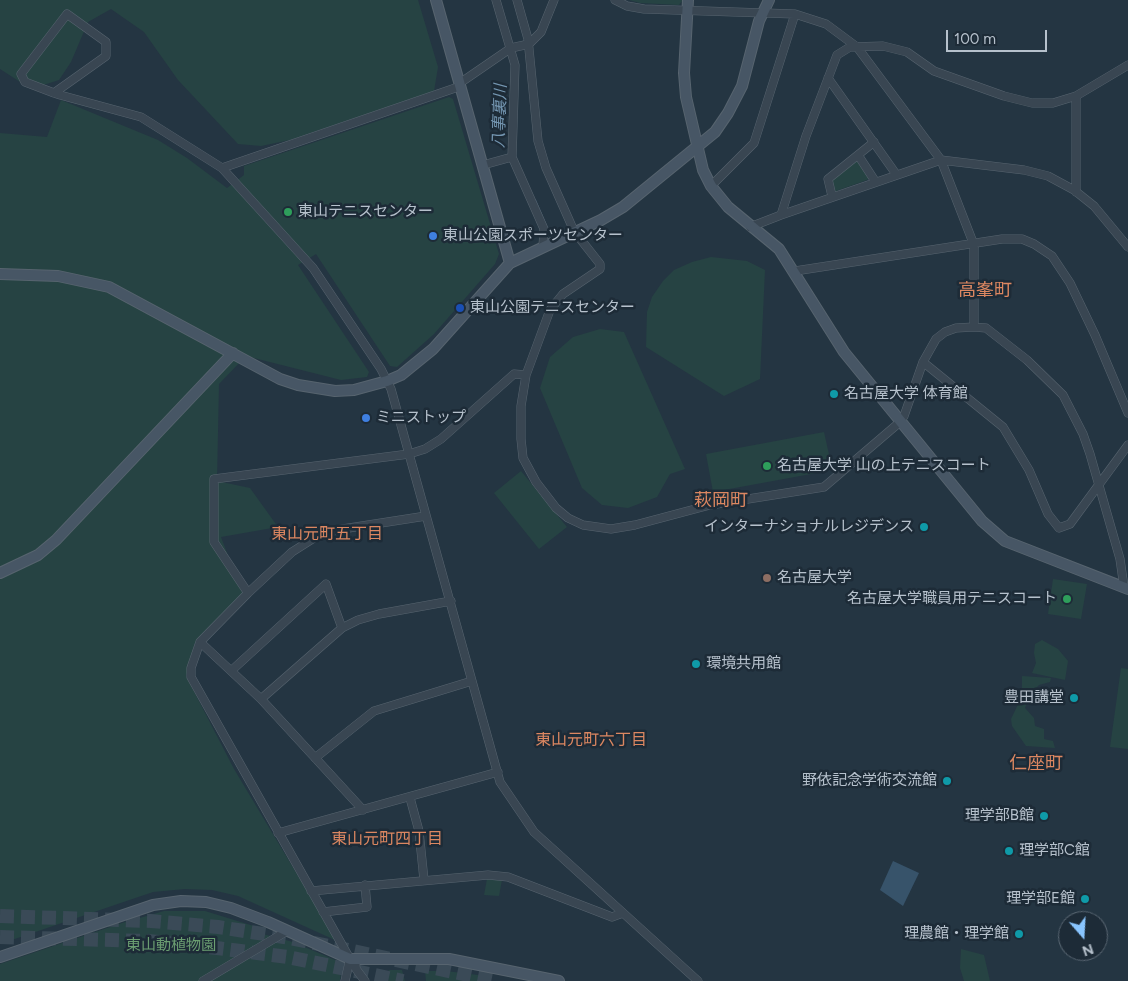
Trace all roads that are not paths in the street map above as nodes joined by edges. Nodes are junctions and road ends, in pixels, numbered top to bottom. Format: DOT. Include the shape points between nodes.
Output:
graph roads {
  1 [pos="436,0"];
  2 [pos="496,0"];
  3 [pos="516,0"];
  4 [pos="554,0"];
  5 [pos="615,0"];
  6 [pos="688,0"];
  7 [pos="769,0"];
  8 [pos="688,11"];
  9 [pos="763,12"];
  10 [pos="795,14"];
  11 [pos="529,44"];
  12 [pos="858,47"];
  13 [pos="511,48"];
  14 [pos="1128,65"];
  15 [pos="828,78"];
  16 [pos="460,84"];
  17 [pos="54,93"];
  18 [pos="1076,96"];
  19 [pos="874,142"];
  20 [pos="698,148"];
  21 [pos="858,155"];
  22 [pos="512,157"];
  23 [pos="941,160"];
  24 [pos="483,165"];
  25 [pos="222,168"];
  26 [pos="896,174"];
  27 [pos="875,181"];
  28 [pos="711,186"];
  29 [pos="1076,192"];
  30 [pos="832,196"];
  31 [pos="781,214"];
  32 [pos="750,227"];
  33 [pos="574,232"];
  34 [pos="974,245"];
  35 [pos="543,247"];
  36 [pos="1128,248"];
  37 [pos="510,263"];
  38 [pos="795,271"];
  39 [pos="0,274"];
  40 [pos="974,327"];
  41 [pos="232,353"];
  42 [pos="923,362"];
  43 [pos="526,375"];
  44 [pos="387,381"];
  45 [pos="1128,413"];
  46 [pos="900,422"];
  47 [pos="1128,445"];
  48 [pos="409,454"];
  49 [pos="1098,484"];
  50 [pos="426,516"];
  51 [pos="0,573"];
  52 [pos="1126,588"];
  53 [pos="248,593"];
  54 [pos="451,601"];
  55 [pos="342,628"];
  56 [pos="200,642"];
  57 [pos="231,671"];
  58 [pos="472,681"];
  59 [pos="261,699"];
  60 [pos="315,758"];
  61 [pos="498,772"];
  62 [pos="410,798"];
  63 [pos="363,810"];
  64 [pos="278,833"];
  65 [pos="424,880"];
  66 [pos="365,885"];
  67 [pos="311,891"];
  68 [pos="323,912"];
  69 [pos="623,913"];
  70 [pos="287,931"];
  71 [pos="0,956"];
  72 [pos="352,959"];
  73 [pos="541,979"];
  74 [pos="203,981"];
  75 [pos="345,981"];
  76 [pos="364,981"];
  77 [pos="559,981"];
  78 [pos="698,981"];
  1 -- 16 [label="street"];
  2 -- 13 [label="street"];
  3 -- 11 [label="street"];
  4 -- 11 [label="street" via="541,32"];
  5 -- 8 [label="street" via="644,9"];
  6 -- 8 [label="street"];
  7 -- 9 [label="street"];
  8 -- 9 [label="street"];
  8 -- 20 [label="street" via="686,89"];
  9 -- 10 [label="street"];
  9 -- 20 [label="street" via="737,97 714,132"];
  10 -- 12 [label="street" via="826,24"];
  10 -- 28 [label="street" via="754,143"];
  11 -- 13 [label="street"];
  11 -- 33 [label="street" via="538,141"];
  12 -- 15 [label="street" via="850,47 837,55"];
  12 -- 18 [label="street" via="883,46 907,52 934,70 1032,103 1054,104"];
  12 -- 23 [label="street"];
  13 -- 16 [label="street"];
  13 -- 22 [label="street" via="516,77"];
  14 -- 18 [label="street"];
  15 -- 19 [label="street"];
  15 -- 31 [label="street"];
  16 -- 24 [label="street"];
  16 -- 25 [label="street"];
  17 -- 17 [label="street" via="25,82 20,74 67,14 106,42 106,56"];
  17 -- 25 [label="street" via="141,117"];
  18 -- 29 [label="street"];
  19 -- 21 [label="street"];
  19 -- 26 [label="street"];
  20 -- 28 [label="street"];
  20 -- 33 [label="street" via="623,207"];
  21 -- 27 [label="street"];
  21 -- 30 [label="street" via="828,179"];
  22 -- 24 [label="street"];
  22 -- 35 [label="street" via="544,229"];
  23 -- 26 [label="street"];
  23 -- 29 [label="street" via="1024,170 1048,176"];
  23 -- 34 [label="street"];
  24 -- 37 [label="street"];
  25 -- 44 [label="street" via="305,257"];
  26 -- 27 [label="street"];
  27 -- 30 [label="street"];
  28 -- 32 [label="street"];
  29 -- 36 [label="street" via="1094,206"];
  30 -- 31 [label="street"];
  31 -- 32 [label="street"];
  32 -- 38 [label="street" via="779,249"];
  33 -- 35 [label="street"];
  33 -- 43 [label="street" via="600,264 600,269 563,294 550,310"];
  34 -- 38 [label="street" via="913,251"];
  34 -- 40 [label="street"];
  34 -- 45 [label="street" via="1022,239 1052,256 1070,283"];
  35 -- 37 [label="street"];
  37 -- 44 [label="street" via="433,349 401,375"];
  38 -- 46 [label="street" via="844,352"];
  39 -- 41 [label="street" via="58,276 109,287"];
  40 -- 42 [label="street" via="945,332 936,339"];
  40 -- 49 [label="street" via="986,328 1027,360 1063,395 1083,434"];
  41 -- 44 [label="street" via="280,379 316,389 354,390"];
  41 -- 51 [label="street" via="74,523 38,555"];
  42 -- 46 [label="street"];
  42 -- 49 [label="street" via="1003,427 1030,470 1048,514 1059,528 1070,524"];
  43 -- 46 [label="street" via="521,406 521,439 524,458 536,482 568,518 583,525 611,529 635,526 710,505 824,487"];
  43 -- 48 [label="street" via="514,374 440,439"];
  44 -- 48 [label="street"];
  46 -- 52 [label="street" via="982,521 1005,541"];
  47 -- 49 [label="street"];
  48 -- 50 [label="street"];
  48 -- 53 [label="street" via="214,479 214,542"];
  49 -- 52 [label="street"];
  50 -- 53 [label="street" via="336,530 314,538 292,552"];
  50 -- 54 [label="street"];
  53 -- 56 [label="street"];
  54 -- 55 [label="street" via="379,614"];
  54 -- 58 [label="street"];
  55 -- 57 [label="street" via="326,584"];
  55 -- 59 [label="street"];
  56 -- 57 [label="street"];
  56 -- 64 [label="street" via="191,677"];
  57 -- 59 [label="street"];
  58 -- 60 [label="street" via="374,711"];
  58 -- 61 [label="street"];
  59 -- 60 [label="street"];
  60 -- 63 [label="street"];
  61 -- 62 [label="street"];
  61 -- 69 [label="street" via="500,782 534,832"];
  62 -- 63 [label="street"];
  62 -- 65 [label="street" via="419,831"];
  63 -- 64 [label="street"];
  64 -- 67 [label="street"];
  65 -- 66 [label="street"];
  65 -- 69 [label="street" via="508,878 612,917"];
  66 -- 67 [label="street"];
  66 -- 68 [label="street" via="367,907"];
  67 -- 68 [label="street"];
  68 -- 72 [label="street"];
  69 -- 78 [label="street"];
  70 -- 71 [label="street" via="231,908 181,901 135,911"];
  70 -- 72 [label="street"];
  70 -- 74 [label="street"];
  72 -- 73 [label="street" via="449,959"];
  72 -- 75 [label="street"];
  72 -- 76 [label="street"];
  73 -- 77 [label="street"];
}
